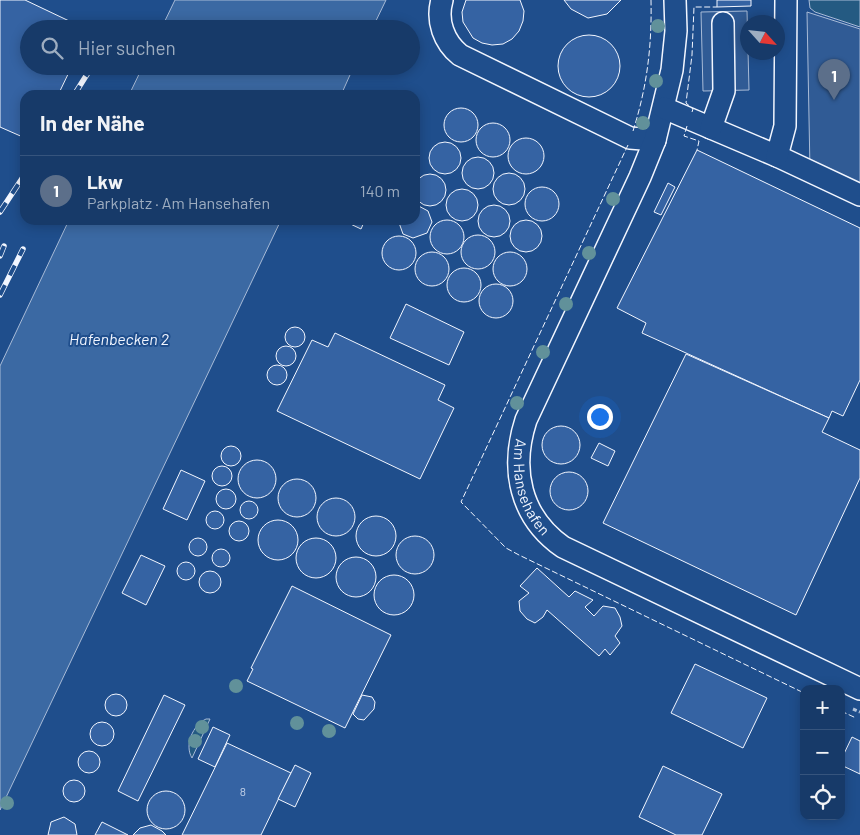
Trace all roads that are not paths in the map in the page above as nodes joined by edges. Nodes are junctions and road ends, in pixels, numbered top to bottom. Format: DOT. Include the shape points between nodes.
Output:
graph roads {
  1 [pos="442,0"];
  2 [pos="675,0"];
  3 [pos="786,0"];
  4 [pos="723,23"];
  5 [pos="664,108"];
  6 [pos="711,128"];
  7 [pos="655,140"];
  8 [pos="777,156"];
  9 [pos="860,195"];
  10 [pos="860,689"];
  1 -- 7 [label="street" via="440,19 445,36 460,55 630,138"];
  2 -- 5 [label="street, Am Hansehafen" via="675,51"];
  3 -- 8 [label="street" via="785,126"];
  4 -- 6 [label="street" via="724,91"];
  5 -- 6 [label="street"];
  5 -- 7 [label="street, Am Hansehafen"];
  6 -- 8 [label="street"];
  7 -- 10 [label="street, Am Hansehafen" via="526,420 518,460 523,498 537,522 563,548"];
  8 -- 9 [label="street"];
}
